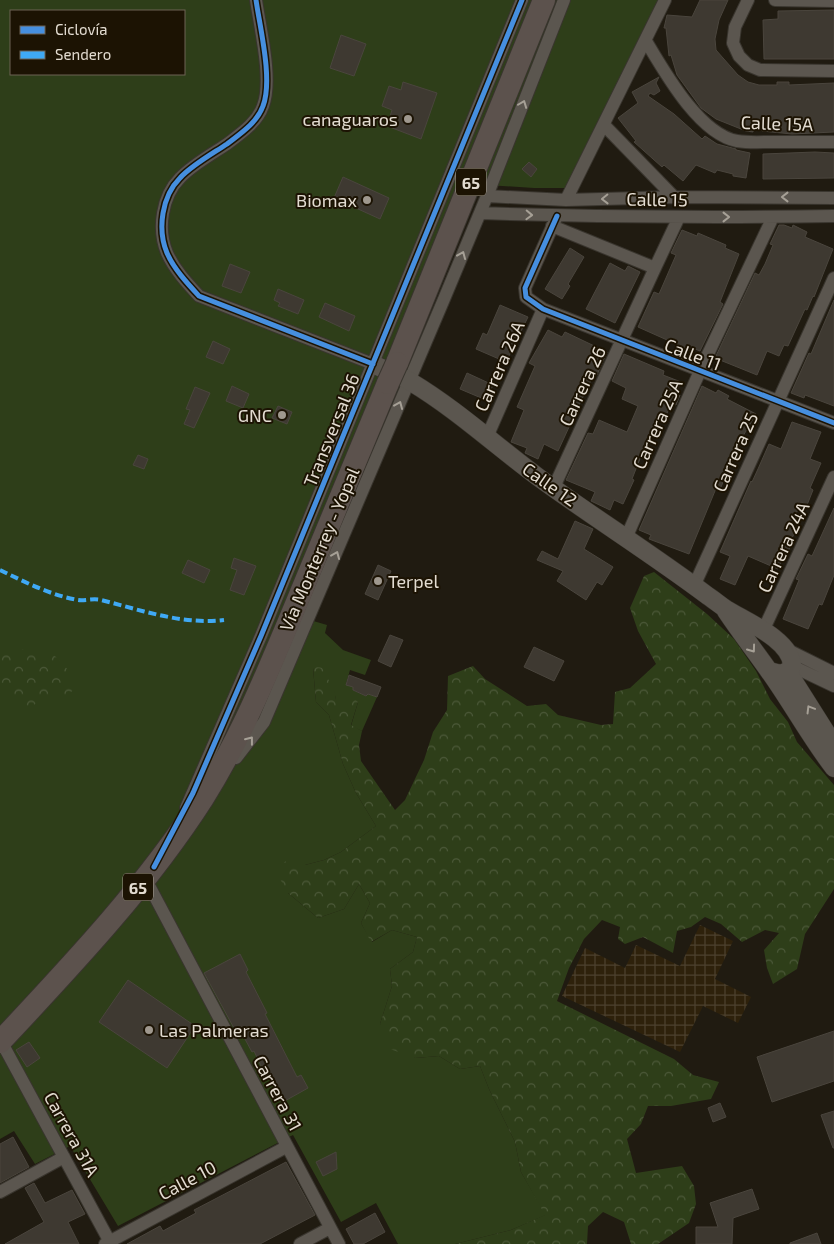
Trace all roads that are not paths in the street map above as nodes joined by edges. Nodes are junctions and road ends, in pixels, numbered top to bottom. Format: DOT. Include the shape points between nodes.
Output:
graph roads {
  1 [pos="256,0"];
  2 [pos="522,0"];
  3 [pos="544,0"];
  4 [pos="564,0"];
  5 [pos="664,0"];
  6 [pos="748,0"];
  7 [pos="775,0"];
  8 [pos="834,1"];
  9 [pos="646,41"];
  10 [pos="834,71"];
  11 [pos="604,125"];
  12 [pos="834,142"];
  13 [pos="486,196"];
  14 [pos="674,197"];
  15 [pos="706,197"];
  16 [pos="834,198"];
  17 [pos="566,200"];
  18 [pos="480,213"];
  19 [pos="834,216"];
  20 [pos="679,217"];
  21 [pos="702,217"];
  22 [pos="773,217"];
  23 [pos="554,221"];
  24 [pos="654,268"];
  25 [pos="834,278"];
  26 [pos="543,309"];
  27 [pos="621,341"];
  28 [pos="373,364"];
  29 [pos="700,371"];
  30 [pos="398,376"];
  31 [pos="778,401"];
  32 [pos="834,423"];
  33 [pos="487,437"];
  34 [pos="834,477"];
  35 [pos="554,487"];
  36 [pos="626,538"];
  37 [pos="694,586"];
  38 [pos="725,609"];
  39 [pos="763,631"];
  40 [pos="786,650"];
  41 [pos="790,669"];
  42 [pos="768,670"];
  43 [pos="834,673"];
  44 [pos="834,686"];
  45 [pos="834,745"];
  46 [pos="834,768"];
  47 [pos="150,872"];
  48 [pos="1,1042"];
  49 [pos="286,1148"];
  50 [pos="64,1157"];
  51 [pos="0,1192"];
  52 [pos="330,1228"];
  53 [pos="109,1243"];
  54 [pos="300,1244"];
  55 [pos="339,1244"];
  1 -- 28 [label="street" via="267,78 263,107 245,130 180,178 169,193 162,231 167,252 179,273 199,296"];
  2 -- 28 [label="street, Transversal 36 / 65"];
  3 -- 30 [label="highway, Vía Monterrey - Yopal / 65"];
  13 -- 4 [label="street, 65, one-way"];
  5 -- 9 [label="street"];
  6 -- 10 [label="street" via="735,27 733,43 748,65 760,70"];
  7 -- 8 [label="street"];
  9 -- 11 [label="street"];
  9 -- 12 [label="street, Calle 15A" via="683,97 710,127 723,136 753,142"];
  11 -- 14 [label="street"];
  11 -- 17 [label="street"];
  13 -- 17 [label="street, Calle 15"];
  13 -- 18 [label="street, 65"];
  14 -- 15 [label="street, Calle 15"];
  14 -- 17 [label="street, Calle 15, one-way"];
  16 -- 15 [label="street, Calle 15, one-way"];
  15 -- 21 [label="street"];
  18 -- 23 [label="street, Calle 15, one-way"];
  30 -- 18 [label="street, 65, one-way"];
  19 -- 22 [label="street, Calle 15"];
  20 -- 21 [label="street, Calle 15"];
  20 -- 23 [label="street, Calle 15"];
  20 -- 24 [label="street, Carrera 26"];
  21 -- 22 [label="street, Calle 15, one-way"];
  22 -- 29 [label="street, Carrera 25A"];
  23 -- 24 [label="street"];
  23 -- 26 [label="street, Calle 11" via="525,288 526,297"];
  24 -- 27 [label="street, Carrera 26"];
  25 -- 31 [label="street, Carrera 25"];
  26 -- 27 [label="street, Calle 11"];
  26 -- 33 [label="street, Carrera 26A"];
  27 -- 29 [label="street, Calle 11"];
  27 -- 35 [label="street, Carrera 26"];
  28 -- 30 [label="main road, Calle 12"];
  28 -- 47 [label="street, Transversal 36 / 65" via="231,708 193,793"];
  29 -- 31 [label="street, Calle 11"];
  29 -- 36 [label="street, Carrera 25A"];
  30 -- 33 [label="main road, Calle 12"];
  30 -- 47 [label="highway, Vía Monterrey - Yopal / 65" via="251,712 204,797"];
  31 -- 32 [label="street, Calle 11"];
  31 -- 37 [label="street, Carrera 25"];
  33 -- 35 [label="main road, Calle 12"];
  34 -- 39 [label="street, Carrera 24A"];
  35 -- 36 [label="main road, Calle 12"];
  36 -- 37 [label="main road, Calle 12"];
  37 -- 38 [label="main road, Calle 12"];
  38 -- 39 [label="main road"];
  38 -- 42 [label="main road, one-way"];
  39 -- 40 [label="main road"];
  40 -- 41 [label="main road"];
  40 -- 43 [label="street"];
  41 -- 42 [label="main road" via="776,673"];
  41 -- 44 [label="street"];
  45 -- 41 [label="main road, one-way"];
  42 -- 46 [label="main road"];
  47 -- 48 [label="highway, Vía Monterrey - Yopal / 65" via="68,970"];
  47 -- 49 [label="street, Carrera 31"];
  48 -- 50 [label="street, Carrera 31A"];
  49 -- 52 [label="street, Carrera 31"];
  49 -- 53 [label="street, Calle 10"];
  50 -- 51 [label="street"];
  50 -- 53 [label="street, Carrera 31A"];
  52 -- 54 [label="street"];
  52 -- 55 [label="street, Carrera 31"];
}
